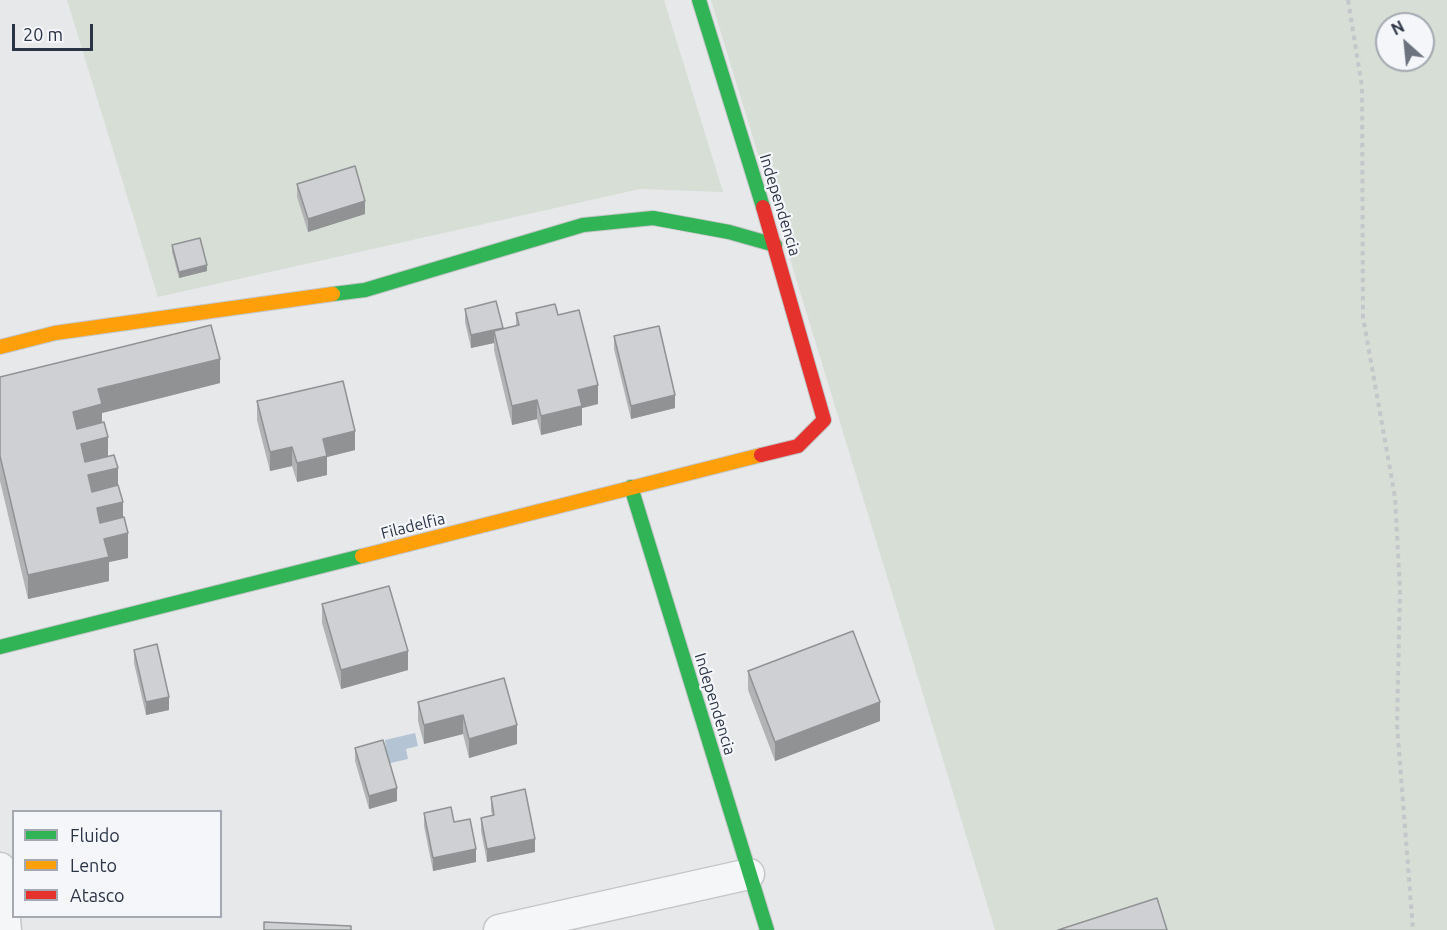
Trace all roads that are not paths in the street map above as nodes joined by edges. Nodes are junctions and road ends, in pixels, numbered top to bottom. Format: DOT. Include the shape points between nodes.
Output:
graph roads {
  1 [pos="699,0"];
  2 [pos="776,245"];
  3 [pos="0,348"];
  4 [pos="824,420"];
  5 [pos="631,487"];
  6 [pos="0,647"];
  7 [pos="0,868"];
  8 [pos="749,874"];
  9 [pos="6,930"];
  10 [pos="499,930"];
  11 [pos="767,930"];
  1 -- 2 [label="street, Independencia"];
  2 -- 3 [label="street" via="653,218 583,225 365,290 55,333"];
  2 -- 4 [label="street, Independencia"];
  4 -- 5 [label="street, Filadelfia" via="798,446"];
  5 -- 6 [label="street, Filadelfia"];
  5 -- 8 [label="street, Independencia"];
  7 -- 9 [label="street"];
  8 -- 10 [label="street"];
  8 -- 11 [label="street, Independencia"];
}
